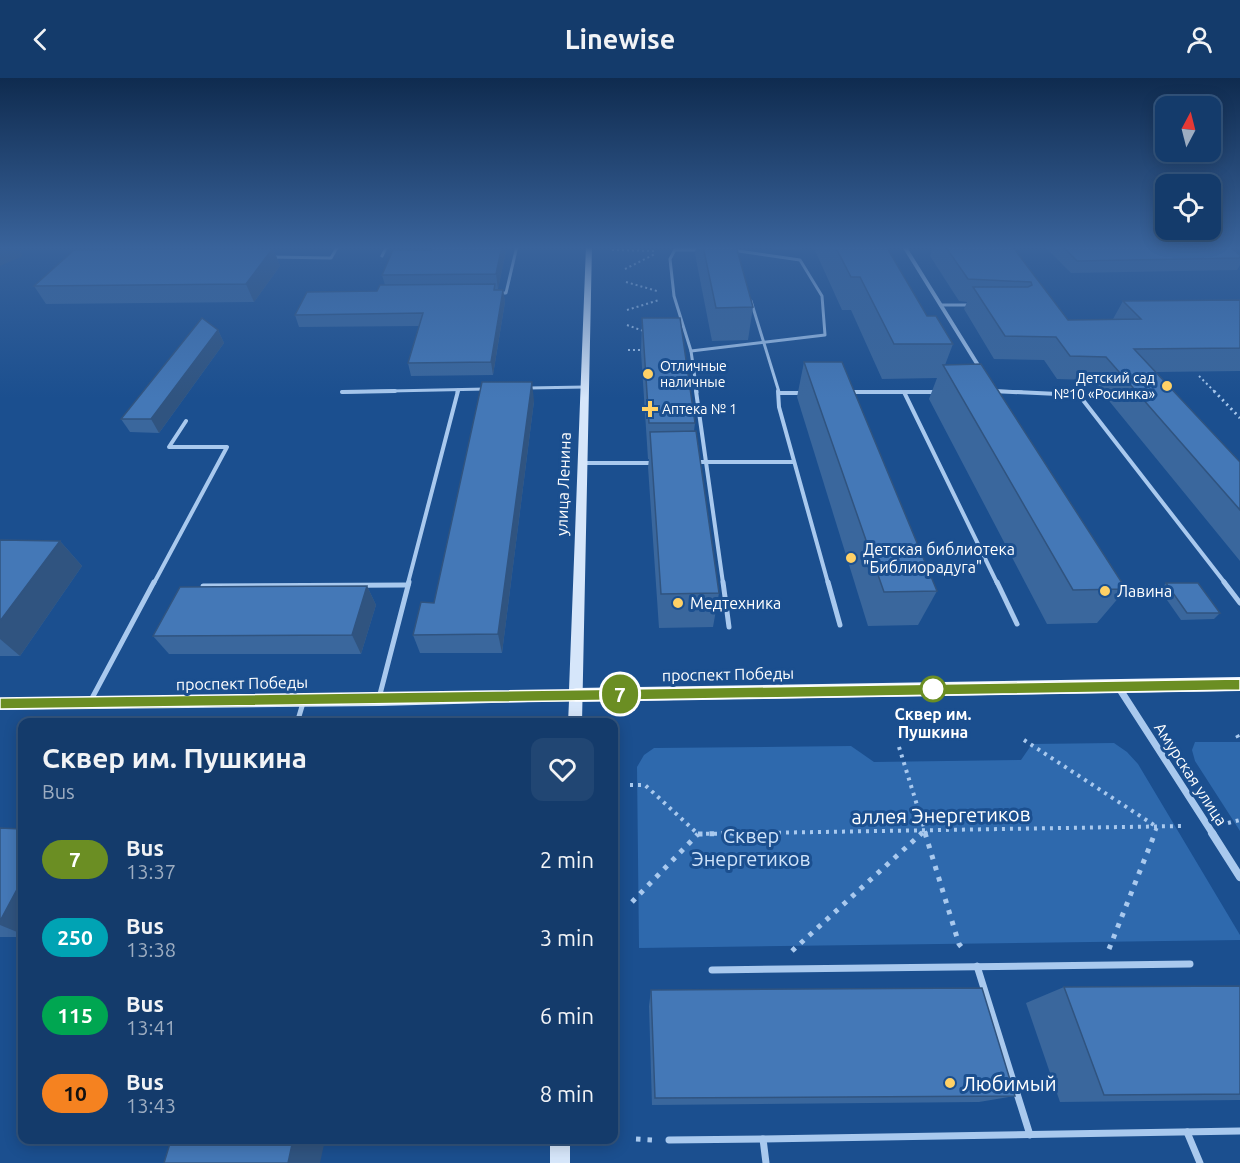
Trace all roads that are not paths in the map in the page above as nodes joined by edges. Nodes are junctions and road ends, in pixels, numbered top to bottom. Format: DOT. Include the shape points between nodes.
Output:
graph roads {
  1 [pos="588,297"];
  2 [pos="674,297"];
  3 [pos="749,297"];
  4 [pos="822,297"];
  5 [pos="935,297"];
  6 [pos="940,305"];
  7 [pos="974,306"];
  8 [pos="764,344"];
  9 [pos="691,351"];
  10 [pos="982,372"];
  11 [pos="988,382"];
  12 [pos="585,387"];
  13 [pos="493,389"];
  14 [pos="516,389"];
  15 [pos="458,390"];
  16 [pos="987,391"];
  17 [pos="994,391"];
  18 [pos="342,392"];
  19 [pos="904,392"];
  20 [pos="937,392"];
  21 [pos="779,393"];
  22 [pos="813,393"];
  23 [pos="848,393"];
  24 [pos="186,421"];
  25 [pos="685,462"];
  26 [pos="706,462"];
  27 [pos="794,462"];
  28 [pos="584,463"];
  29 [pos="664,463"];
  30 [pos="408,585"];
  31 [pos="203,586"];
  32 [pos="1240,603"];
  33 [pos="1017,624"];
  34 [pos="840,625"];
  35 [pos="729,627"];
  36 [pos="1240,684"];
  37 [pos="1118,686"];
  38 [pos="576,695"];
  39 [pos="379,700"];
  40 [pos="304,701"];
  41 [pos="90,703"];
  42 [pos="0,704"];
  43 [pos="299,718"];
  44 [pos="575,718"];
  45 [pos="1240,877"];
  46 [pos="1191,964"];
  47 [pos="977,966"];
  48 [pos="712,970"];
  49 [pos="1240,1131"];
  50 [pos="1187,1132"];
  51 [pos="1030,1136"];
  52 [pos="763,1139"];
  53 [pos="669,1140"];
  54 [pos="560,1144"];
  55 [pos="560,1163"];
  56 [pos="766,1163"];
  57 [pos="1200,1163"];
  1 -- 12 [label="main road, улица Ленина"];
  2 -- 9 [label="lane"];
  3 -- 8 [label="lane"];
  4 -- 8 [label="lane" via="825,335"];
  5 -- 6 [label="street"];
  6 -- 7 [label="lane"];
  6 -- 10 [label="street"];
  8 -- 9 [label="lane"];
  8 -- 21 [label="lane"];
  9 -- 26 [label="lane"];
  11 -- 17 [label="street"];
  12 -- 14 [label="lane"];
  12 -- 28 [label="main road, улица Ленина"];
  13 -- 15 [label="lane"];
  15 -- 18 [label="lane"];
  15 -- 30 [label="lane"];
  16 -- 17 [label="lane"];
  17 -- 32 [label="lane" via="1079,395"];
  19 -- 20 [label="lane"];
  19 -- 23 [label="lane"];
  19 -- 33 [label="lane"];
  21 -- 22 [label="lane"];
  21 -- 27 [label="lane"];
  24 -- 41 [label="lane" via="169,447 227,447"];
  25 -- 26 [label="lane"];
  26 -- 27 [label="lane"];
  26 -- 35 [label="lane"];
  27 -- 34 [label="lane"];
  28 -- 29 [label="lane"];
  28 -- 38 [label="main road, улица Ленина"];
  30 -- 31 [label="lane"];
  30 -- 39 [label="lane"];
  36 -- 37 [label="main road, проспект Победы"];
  37 -- 38 [label="main road, проспект Победы"];
  37 -- 45 [label="street, Амурская улица"];
  38 -- 39 [label="main road, проспект Победы"];
  38 -- 44 [label="main road, улица Ленина"];
  39 -- 40 [label="main road, проспект Победы"];
  40 -- 41 [label="main road, проспект Победы"];
  40 -- 43 [label="lane"];
  41 -- 42 [label="main road, проспект Победы"];
  46 -- 47 [label="lane"];
  47 -- 48 [label="lane"];
  47 -- 51 [label="lane"];
  49 -- 50 [label="lane"];
  50 -- 51 [label="lane"];
  50 -- 57 [label="lane"];
  51 -- 52 [label="lane"];
  52 -- 53 [label="lane"];
  52 -- 56 [label="lane"];
  54 -- 55 [label="main road"];
}
